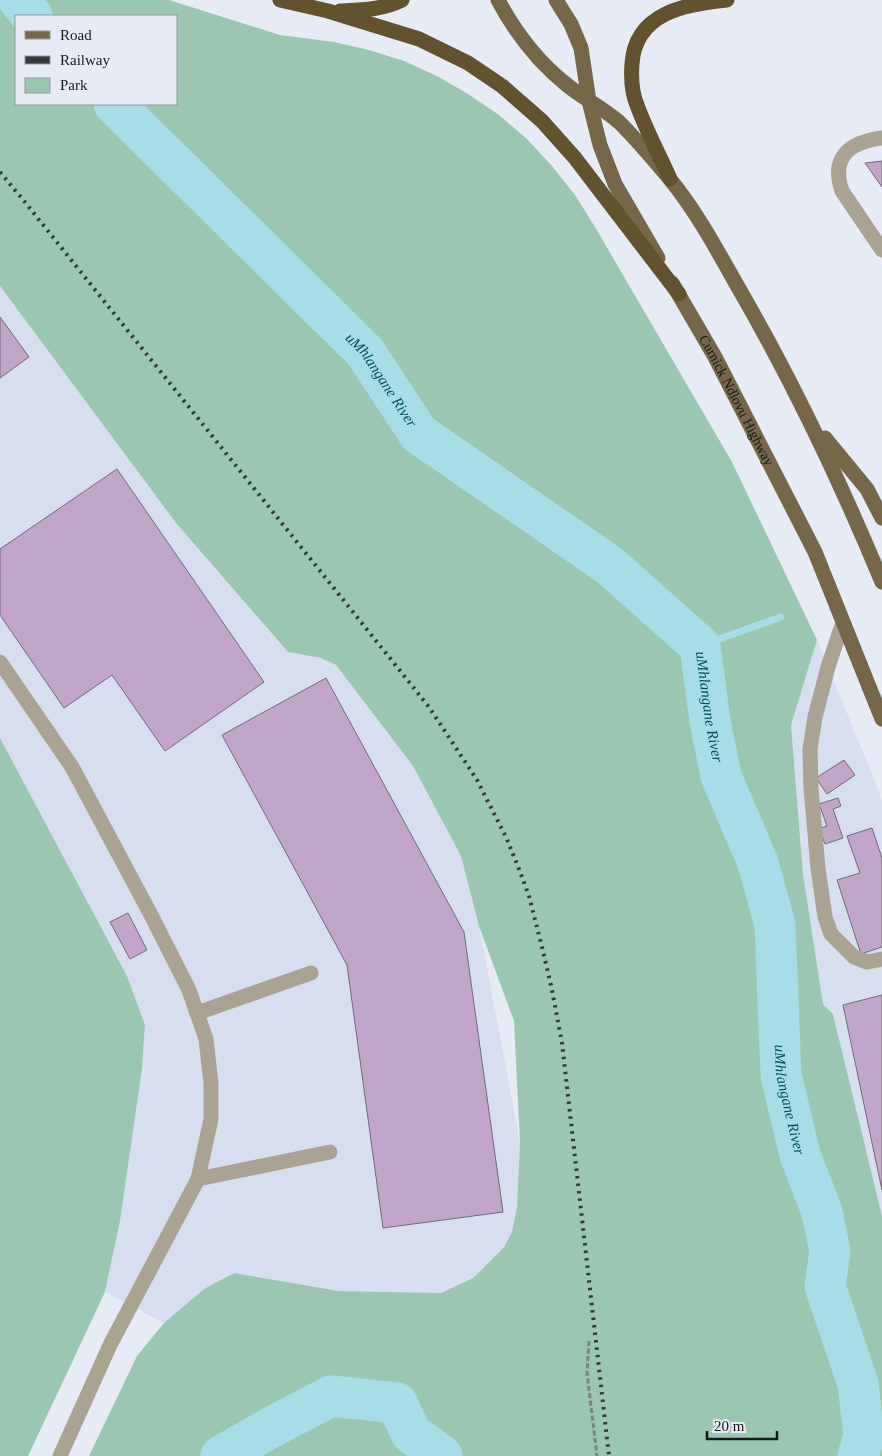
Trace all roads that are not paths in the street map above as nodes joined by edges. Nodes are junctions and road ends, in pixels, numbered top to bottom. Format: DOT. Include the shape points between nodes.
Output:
graph roads {
  1 [pos="280,0"];
  2 [pos="402,0"];
  3 [pos="498,0"];
  4 [pos="556,0"];
  5 [pos="727,0"];
  6 [pos="328,11"];
  7 [pos="589,101"];
  8 [pos="882,138"];
  9 [pos="670,179"];
  10 [pos="882,250"];
  11 [pos="679,294"];
  12 [pos="811,421"];
  13 [pos="882,518"];
  14 [pos="882,582"];
  15 [pos="843,622"];
  16 [pos="0,662"];
  17 [pos="880,710"];
  18 [pos="882,959"];
  19 [pos="312,974"];
  20 [pos="197,1013"];
  21 [pos="330,1152"];
  22 [pos="198,1179"];
  23 [pos="60,1456"];
  1 -- 6 [label="highway"];
  2 -- 6 [label="highway" via="374,9"];
  3 -- 7 [label="main road" via="520,36 542,61"];
  4 -- 7 [label="main road, Curnick Ndlovu Highway" via="572,24 581,48"];
  5 -- 9 [label="highway" via="702,3 664,15 640,35 633,50 631,75 636,104"];
  6 -- 11 [label="highway" via="419,38 468,63 502,86 542,121 575,158"];
  7 -- 9 [label="main road" via="618,121"];
  7 -- 11 [label="main road, Curnick Ndlovu Highway" via="600,145 615,184"];
  8 -- 10 [label="lane" via="850,149 843,155 838,171 842,191"];
  9 -- 12 [label="main road" via="701,223"];
  11 -- 15 [label="main road, Curnick Ndlovu Highway" via="715,357 810,543"];
  12 -- 13 [label="main road" via="867,489"];
  12 -- 14 [label="main road"];
  15 -- 17 [label="main road, Curnick Ndlovu Highway"];
  15 -- 18 [label="lane" via="815,716 810,749 818,868 825,918 831,934 854,957 867,962"];
  16 -- 20 [label="lane" via="72,767 151,915 189,990"];
  19 -- 20 [label="lane"];
  20 -- 22 [label="lane" via="206,1039 211,1082 211,1119"];
  21 -- 22 [label="lane"];
  22 -- 23 [label="lane" via="110,1345"];
}
